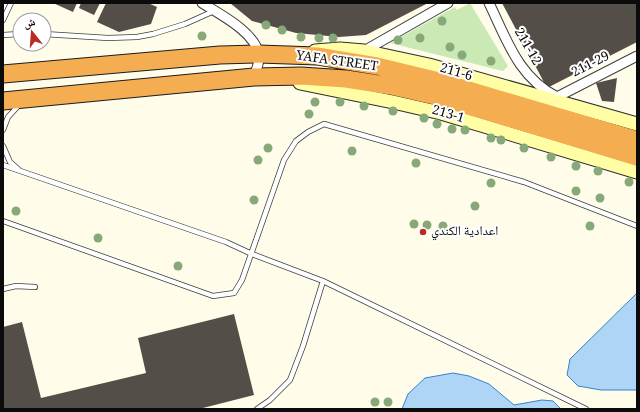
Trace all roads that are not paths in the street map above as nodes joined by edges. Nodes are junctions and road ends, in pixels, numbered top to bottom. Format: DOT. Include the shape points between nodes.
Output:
graph roads {
  1 [pos="11,3"];
  2 [pos="202,3"];
  3 [pos="448,3"];
  4 [pos="489,3"];
  5 [pos="214,11"];
  6 [pos="3,20"];
  7 [pos="52,34"];
  8 [pos="364,51"];
  9 [pos="265,54"];
  10 [pos="637,56"];
  11 [pos="3,74"];
  12 [pos="254,77"];
  13 [pos="32,97"];
  14 [pos="556,97"];
  15 [pos="3,101"];
  16 [pos="574,106"];
  17 [pos="637,124"];
  18 [pos="3,130"];
  19 [pos="637,140"];
  20 [pos="3,146"];
  21 [pos="637,157"];
  22 [pos="3,164"];
  23 [pos="20,171"];
  24 [pos="637,172"];
  25 [pos="3,221"];
  26 [pos="637,226"];
  27 [pos="252,254"];
  28 [pos="323,281"];
  29 [pos="35,287"];
  30 [pos="3,289"];
  31 [pos="257,409"];
  32 [pos="586,409"];
  1 -- 6 [label="lane"];
  2 -- 5 [label="street"];
  3 -- 8 [label="street"];
  4 -- 14 [label="street, 211-12" via="520,66 536,84"];
  5 -- 7 [label="lane" via="174,28 137,37"];
  5 -- 9 [label="street" via="245,32"];
  8 -- 9 [label="main road, 211-6" via="340,49"];
  8 -- 16 [label="main road, 211-6" via="429,65"];
  9 -- 11 [label="highway, YAFA STREET" via="180,58"];
  9 -- 12 [label="street" via="259,59"];
  9 -- 19 [label="highway, YAFA STREET" via="317,56 377,66 450,84"];
  10 -- 14 [label="street, 211-29"];
  12 -- 13 [label="highway, YAFA STREET"];
  12 -- 21 [label="highway, YAFA STREET" via="316,77 391,86 440,97"];
  12 -- 24 [label="main road, 213-1" via="316,85 441,113"];
  13 -- 15 [label="highway, YAFA STREET"];
  13 -- 18 [label="lane" via="14,109"];
  14 -- 16 [label="street, 211-12"];
  16 -- 17 [label="main road, 211-6"];
  20 -- 23 [label="lane" via="10,162"];
  22 -- 23 [label="lane"];
  23 -- 27 [label="lane" via="226,242"];
  25 -- 27 [label="lane" via="213,296 234,293"];
  26 -- 27 [label="lane" via="524,182 324,124 296,141 284,160"];
  27 -- 28 [label="lane"];
  28 -- 31 [label="lane" via="290,380"];
  28 -- 32 [label="lane"];
  29 -- 30 [label="lane" via="16,286"];
}
